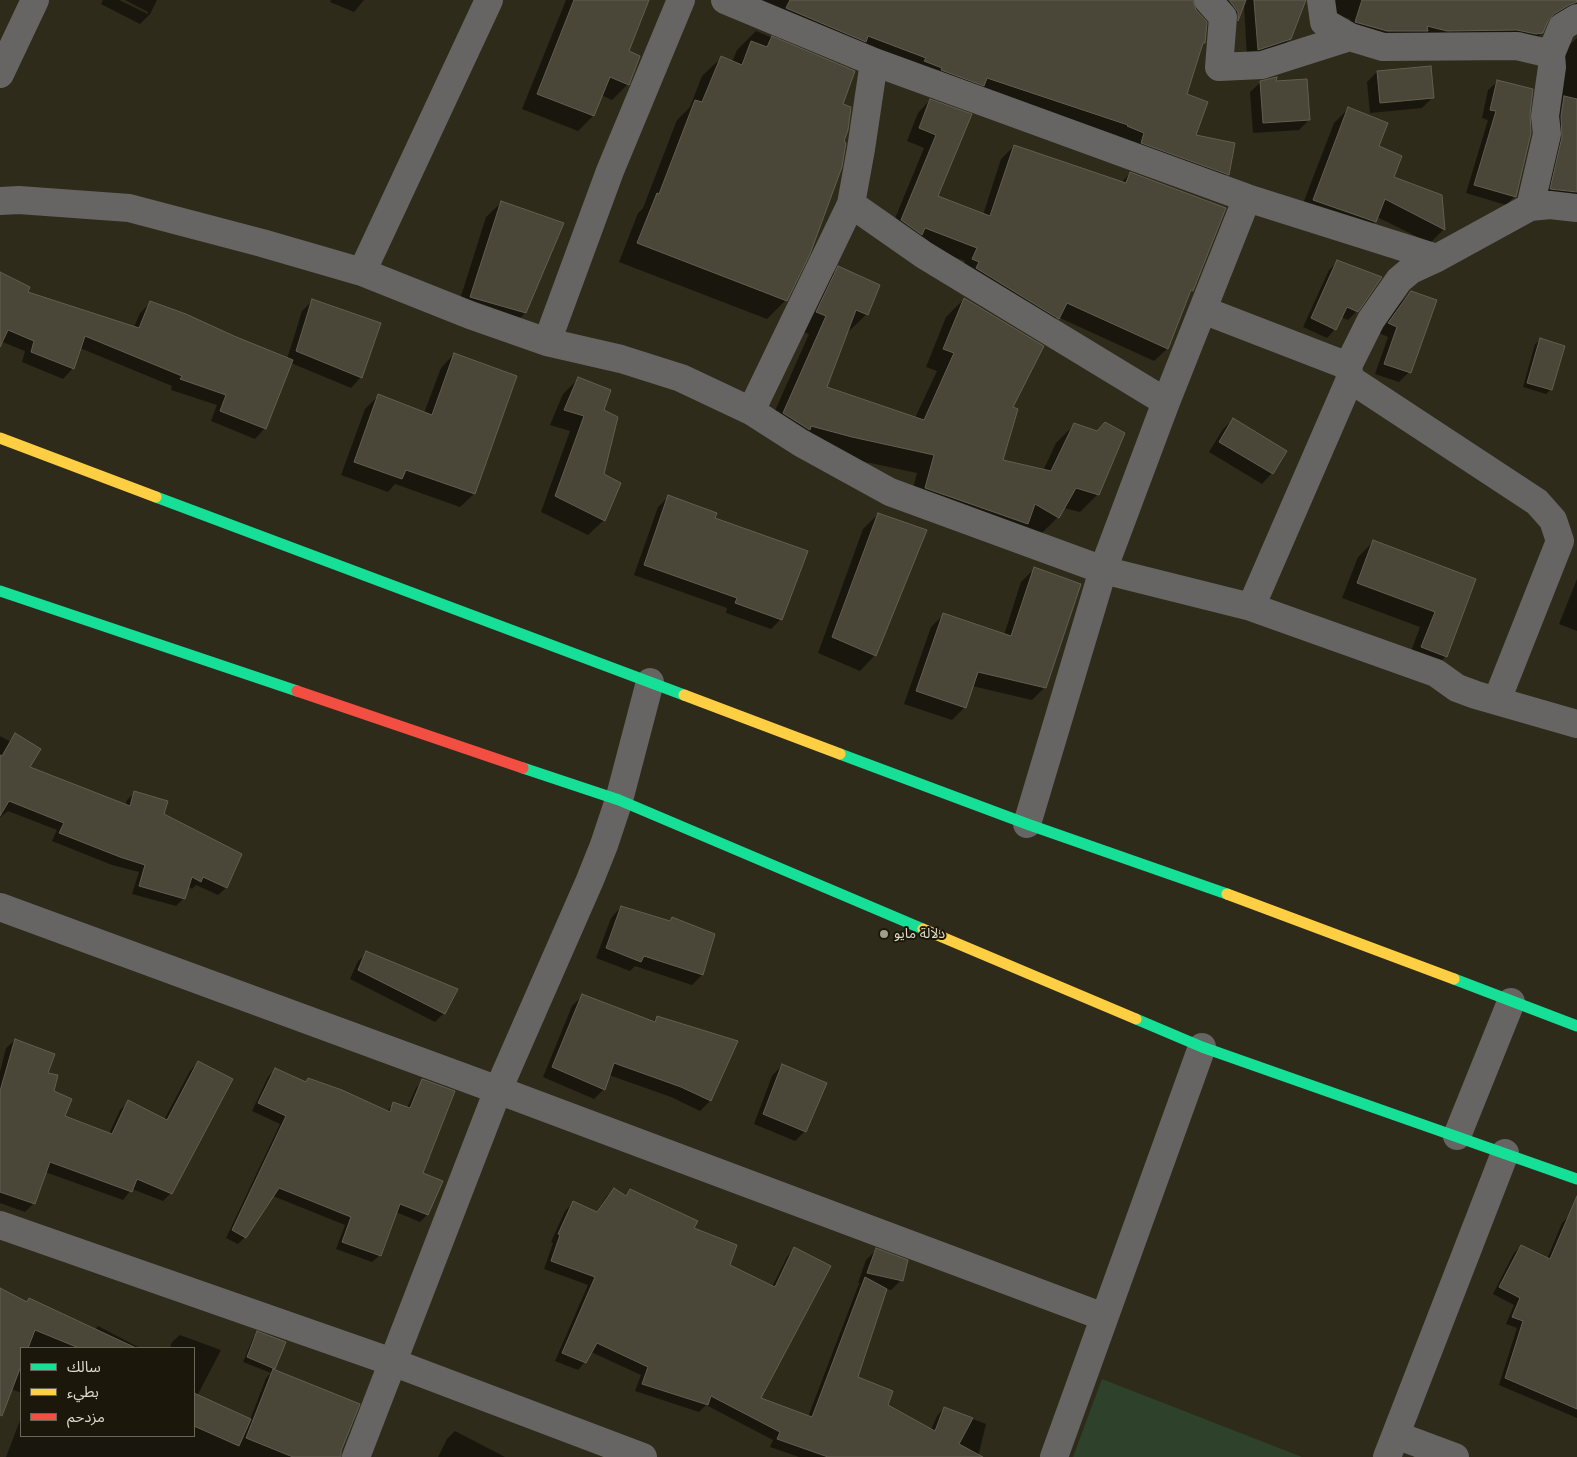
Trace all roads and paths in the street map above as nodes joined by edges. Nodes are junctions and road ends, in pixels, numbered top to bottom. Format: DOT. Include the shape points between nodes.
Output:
graph roads {
  1 [pos="35,0"];
  2 [pos="489,0"];
  3 [pos="682,0"];
  4 [pos="725,0"];
  5 [pos="1208,0"];
  6 [pos="1321,0"];
  7 [pos="1577,18"];
  8 [pos="1350,37"];
  9 [pos="1551,54"];
  10 [pos="874,62"];
  11 [pos="0,74"];
  12 [pos="1247,198"];
  13 [pos="0,201"];
  14 [pos="851,204"];
  15 [pos="1530,207"];
  16 [pos="1577,208"];
  17 [pos="1437,258"];
  18 [pos="362,272"];
  19 [pos="1203,310"];
  20 [pos="547,342"];
  21 [pos="1349,372"];
  22 [pos="1166,402"];
  23 [pos="751,411"];
  24 [pos="0,438"];
  25 [pos="1103,570"];
  26 [pos="0,591"];
  27 [pos="1251,607"];
  28 [pos="650,682"];
  29 [pos="1497,700"];
  30 [pos="1577,724"];
  31 [pos="619,800"];
  32 [pos="1028,824"];
  33 [pos="0,907"];
  34 [pos="1511,1002"];
  35 [pos="1577,1026"];
  36 [pos="1202,1047"];
  37 [pos="498,1090"];
  38 [pos="1457,1136"];
  39 [pos="1505,1153"];
  40 [pos="1577,1179"];
  41 [pos="0,1225"];
  42 [pos="1104,1317"];
  43 [pos="392,1362"];
  44 [pos="1392,1446"];
  45 [pos="356,1457"];
  46 [pos="643,1457"];
  47 [pos="1054,1457"];
  48 [pos="1455,1457"];
  1 -- 11 [label="street"];
  2 -- 18 [label="street"];
  3 -- 20 [label="street" via="610,170"];
  4 -- 10 [label="street"];
  5 -- 8 [label="street" via="1223,18 1219,67 1262,65"];
  6 -- 8 [label="street" via="1324,22"];
  7 -- 9 [label="street" via="1562,27"];
  8 -- 9 [label="street" via="1383,47 1517,46"];
  9 -- 15 [label="street" via="1545,116 1548,134"];
  10 -- 12 [label="street"];
  10 -- 14 [label="street"];
  12 -- 17 [label="street"];
  12 -- 19 [label="street"];
  13 -- 18 [label="street" via="129,208"];
  14 -- 22 [label="street" via="924,255"];
  14 -- 23 [label="street"];
  15 -- 16 [label="street"];
  15 -- 17 [label="street"];
  17 -- 21 [label="street" via="1411,270 1399,280 1372,320"];
  18 -- 20 [label="street"];
  19 -- 21 [label="street"];
  19 -- 22 [label="street"];
  20 -- 23 [label="street" via="621,359 681,378"];
  21 -- 27 [label="street"];
  21 -- 29 [label="street" via="1537,502 1554,520 1560,541"];
  22 -- 25 [label="street"];
  23 -- 25 [label="street" via="890,492"];
  24 -- 28 [label="street"];
  25 -- 27 [label="street"];
  25 -- 32 [label="street"];
  26 -- 31 [label="street"];
  27 -- 29 [label="street" via="1436,673 1457,688"];
  28 -- 31 [label="street"];
  28 -- 32 [label="street"];
  29 -- 30 [label="street"];
  31 -- 36 [label="street"];
  31 -- 37 [label="street" via="590,880"];
  32 -- 34 [label="street" via="1280,913"];
  33 -- 37 [label="street"];
  34 -- 35 [label="street"];
  34 -- 38 [label="street"];
  36 -- 38 [label="street"];
  36 -- 42 [label="street"];
  37 -- 42 [label="street"];
  37 -- 43 [label="street"];
  38 -- 39 [label="street"];
  39 -- 40 [label="street"];
  39 -- 44 [label="street"];
  41 -- 43 [label="street"];
  42 -- 47 [label="street"];
  43 -- 45 [label="street"];
  43 -- 46 [label="street"];
  44 -- 48 [label="street"];
}
